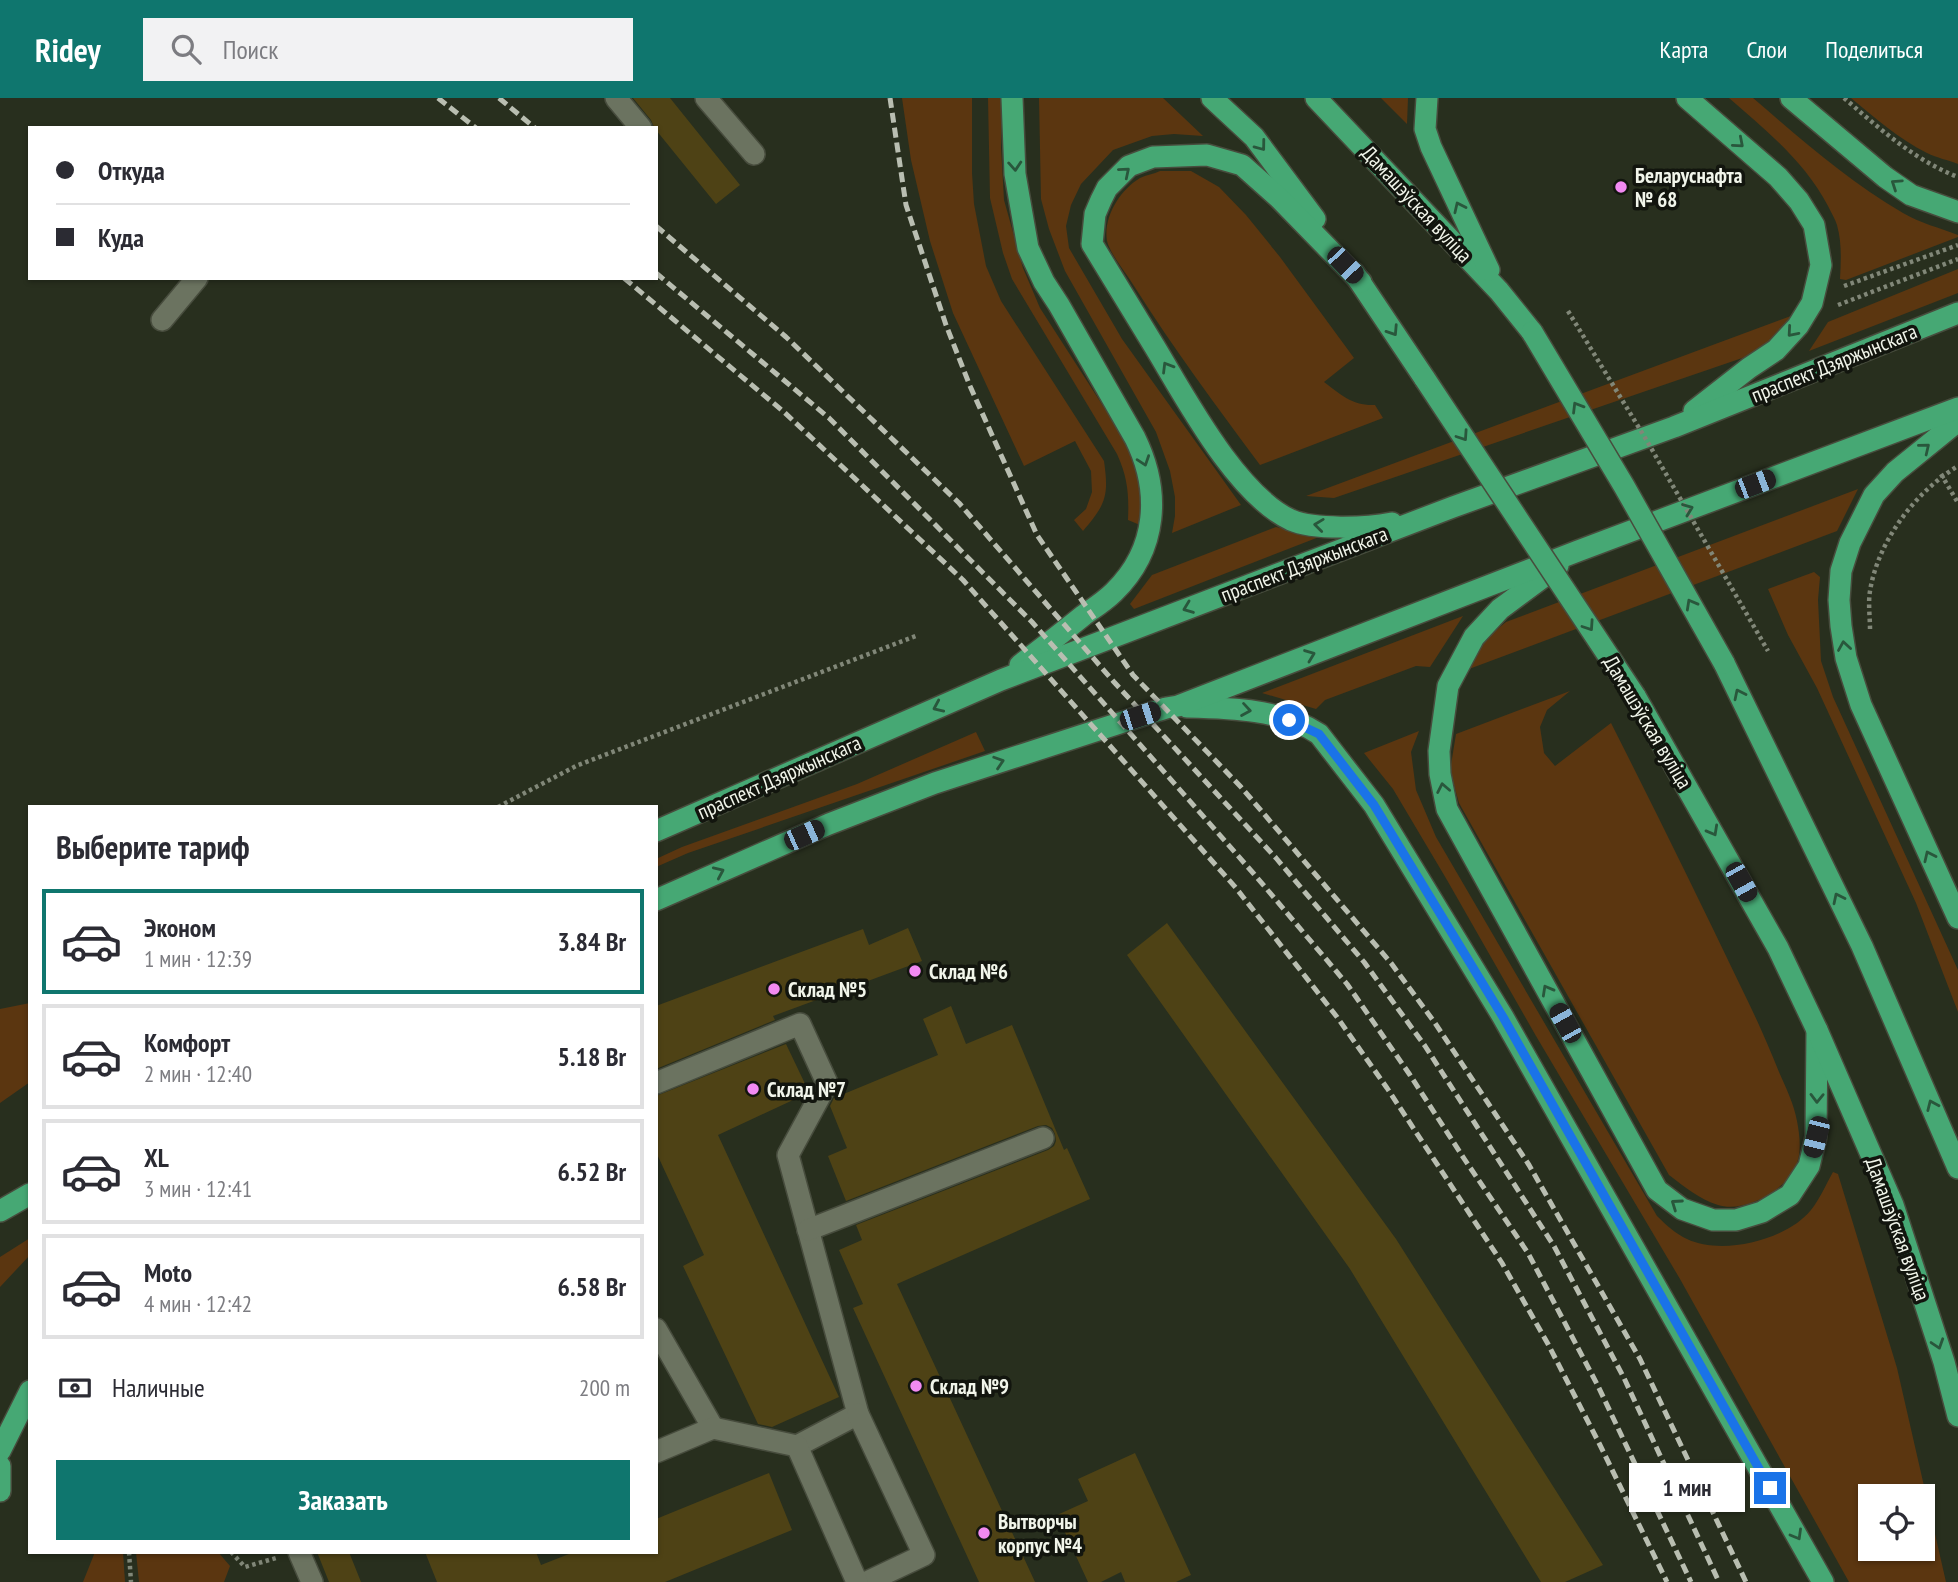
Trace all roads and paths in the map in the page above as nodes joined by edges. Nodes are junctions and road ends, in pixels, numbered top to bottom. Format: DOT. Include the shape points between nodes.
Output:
graph roads {
  1 [pos="617,98"];
  2 [pos="706,98"];
  3 [pos="1012,98"];
  4 [pos="1212,98"];
  5 [pos="1317,98"];
  6 [pos="1427,98"];
  7 [pos="1687,98"];
  8 [pos="1791,98"];
  9 [pos="1844,98"];
  10 [pos="639,126"];
  11 [pos="754,154"];
  12 [pos="1958,177"];
  13 [pos="1958,212"];
  14 [pos="1958,245"];
  15 [pos="1958,259"];
  16 [pos="195,280"];
  17 [pos="1361,282"];
  18 [pos="1844,286"];
  19 [pos="1499,291"];
  20 [pos="1833,307"];
  21 [pos="1568,311"];
  22 [pos="1958,313"];
  23 [pos="162,320"];
  24 [pos="1958,408"];
  25 [pos="1958,421"];
  26 [pos="1674,427"];
  27 [pos="1958,466"];
  28 [pos="1938,469"];
  29 [pos="1942,476"];
  30 [pos="1958,503"];
  31 [pos="1435,514"];
  32 [pos="1578,551"];
  33 [pos="1870,634"];
  34 [pos="916,636"];
  35 [pos="1768,651"];
  36 [pos="1001,680"];
  37 [pos="1178,706"];
  38 [pos="502,805"];
  39 [pos="658,830"];
  40 [pos="658,899"];
  41 [pos="1958,918"];
  42 [pos="1817,1030"];
  43 [pos="658,1082"];
  44 [pos="1043,1138"];
  45 [pos="1958,1168"];
  46 [pos="28,1195"];
  47 [pos="0,1212"];
  48 [pos="808,1230"];
  49 [pos="658,1332"];
  50 [pos="28,1395"];
  51 [pos="859,1414"];
  52 [pos="1958,1416"];
  53 [pos="713,1428"];
  54 [pos="797,1446"];
  55 [pos="0,1451"];
  56 [pos="658,1451"];
  57 [pos="0,1466"];
  58 [pos="0,1491"];
  59 [pos="129,1554"];
  60 [pos="233,1554"];
  61 [pos="300,1554"];
  62 [pos="278,1558"];
  63 [pos="131,1582"];
  64 [pos="312,1582"];
  65 [pos="857,1582"];
  66 [pos="867,1582"];
  67 [pos="1823,1582"];
  1 -- 10 [label="street"];
  2 -- 11 [label="street"];
  3 -- 36 [label="main road, one-way" via="1015,174 1028,248 1135,438 1152,495 1148,538 1128,576 1113,593"];
  4 -- 17 [label="main road, Дамашэўская вуліца, one-way" via="1254,137"];
  5 -- 19 [label="main road, Дамашэўская вуліца"];
  19 -- 6 [label="main road, one-way" via="1431,148 1425,129"];
  7 -- 26 [label="main road, one-way" via="1799,201 1814,225 1821,265 1812,303 1798,326 1776,350"];
  13 -- 8 [label="main road, one-way" via="1911,195"];
  9 -- 12 [label="path" via="1917,157"];
  14 -- 18 [label="path"];
  15 -- 20 [label="path"];
  16 -- 23 [label="street"];
  31 -- 17 [label="main road, one-way" via="1348,527 1293,521 1273,509 1236,472 1203,428 1092,243 1095,214 1107,188 1129,166 1153,157 1207,156 1242,165"];
  17 -- 42 [label="main road, Дамашэўская вуліца, one-way, bridge" via="1636,696 1778,948"];
  45 -- 19 [label="main road, Дамашэўская вуліца, one-way, bridge" via="1862,946 1724,663 1532,332"];
  21 -- 35 [label="path, bridge"];
  22 -- 26 [label="main road, праспект Дзяржынскага"];
  32 -- 24 [label="main road, one-way"];
  41 -- 25 [label="main road, one-way" via="1861,705 1846,658 1839,600 1850,543 1874,495"];
  26 -- 31 [label="main road, праспект Дзяржынскага"];
  27 -- 29 [label="path"];
  28 -- 29 [label="path"];
  29 -- 30 [label="path"];
  29 -- 33 [label="path" via="1903,517 1885,545 1869,594"];
  31 -- 36 [label="main road, праспект Дзяржынскага, one-way"];
  37 -- 32 [label="main road, one-way"];
  42 -- 32 [label="main road, one-way" via="1816,1137 1809,1166 1790,1195 1762,1212 1736,1220 1713,1220 1682,1209 1657,1190 1447,809 1439,751 1452,677 1474,637 1500,609"];
  34 -- 38 [label="path" via="576,766"];
  36 -- 39 [label="main road, праспект Дзяржынскага, one-way"];
  40 -- 37 [label="main road, one-way" via="934,783"];
  37 -- 67 [label="main road, one-way" via="1247,709 1314,730 1374,805 1503,1017"];
  42 -- 52 [label="main road, Дамашэўская вуліца, one-way" via="1894,1205"];
  43 -- 48 [label="street" via="800,1024 827,1083 788,1155"];
  44 -- 48 [label="street"];
  46 -- 47 [label="main road"];
  48 -- 51 [label="street"];
  49 -- 53 [label="street"];
  50 -- 55 [label="main road"];
  51 -- 54 [label="street"];
  51 -- 66 [label="street" via="924,1555"];
  53 -- 54 [label="street"];
  53 -- 56 [label="street"];
  54 -- 65 [label="street"];
  57 -- 58 [label="main road"];
  59 -- 63 [label="path"];
  60 -- 62 [label="path" via="245,1567"];
  61 -- 64 [label="street"];
}
